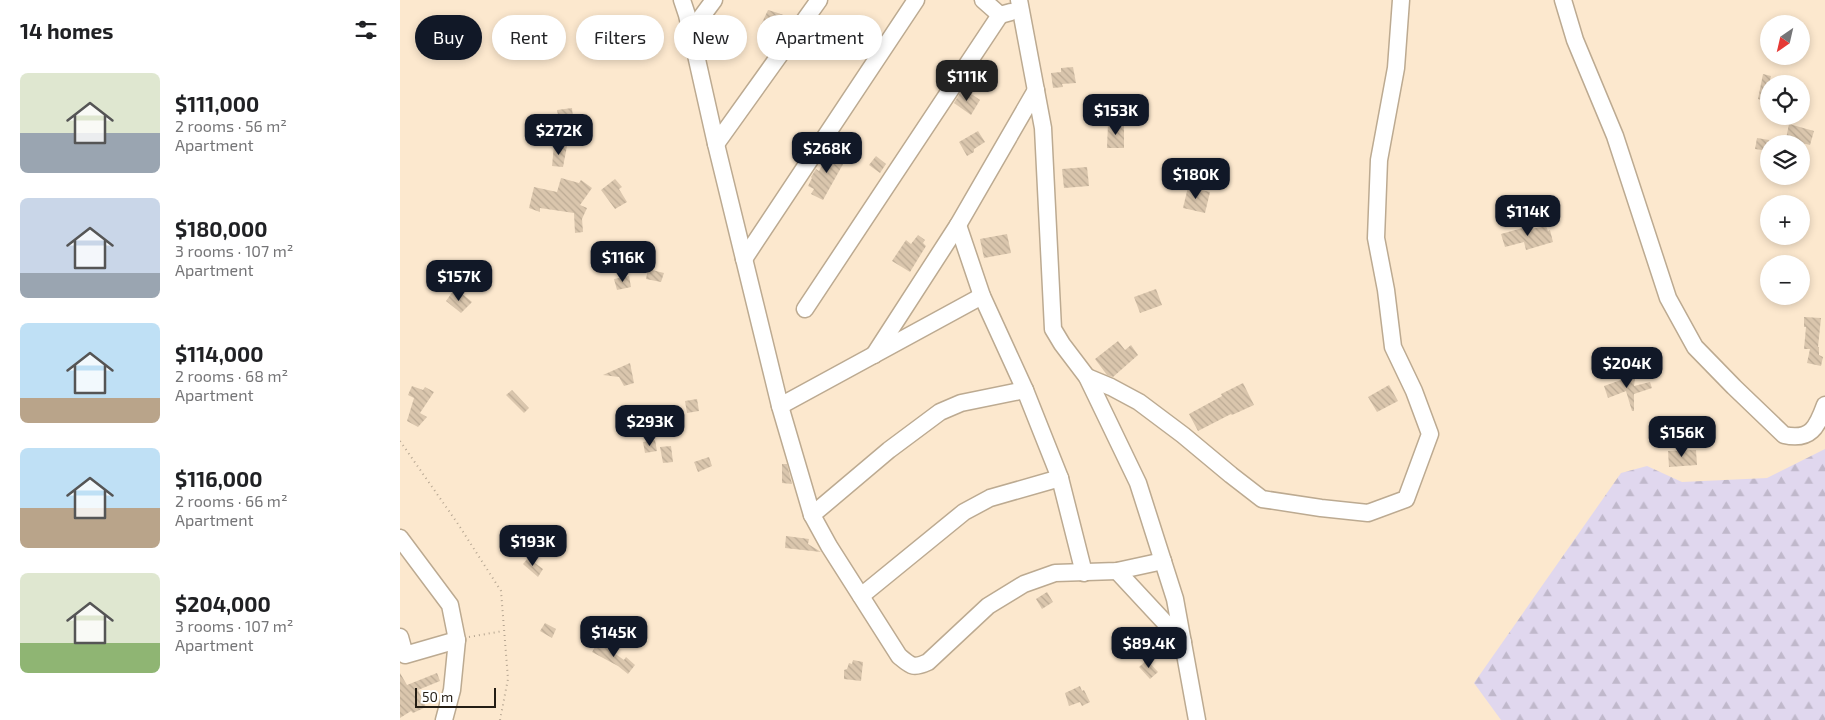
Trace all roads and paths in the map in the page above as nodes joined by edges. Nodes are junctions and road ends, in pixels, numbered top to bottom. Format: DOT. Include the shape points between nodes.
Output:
graph roads {
  1 [pos="682,0"];
  2 [pos="714,0"];
  3 [pos="819,0"];
  4 [pos="916,0"];
  5 [pos="983,0"];
  6 [pos="1401,0"];
  7 [pos="1563,0"];
  8 [pos="1020,5"];
  9 [pos="686,15"];
  10 [pos="703,15"];
  11 [pos="1000,15"];
  12 [pos="697,60"];
  13 [pos="1036,90"];
  14 [pos="716,144"];
  15 [pos="958,225"];
  16 [pos="744,259"];
  17 [pos="982,296"];
  18 [pos="805,309"];
  19 [pos="874,354"];
  20 [pos="1087,377"];
  21 [pos="1025,390"];
  22 [pos="1825,405"];
  23 [pos="780,406"];
  24 [pos="400,441"];
  25 [pos="1060,478"];
  26 [pos="812,515"];
  27 [pos="400,538"];
  28 [pos="1163,562"];
  29 [pos="1117,571"];
  30 [pos="1084,573"];
  31 [pos="861,596"];
  32 [pos="504,630"];
  33 [pos="400,637"];
  34 [pos="457,640"];
  35 [pos="1183,642"];
  36 [pos="444,720"];
  37 [pos="500,720"];
  38 [pos="1197,720"];
  1 -- 9 [label="street"];
  2 -- 10 [label="street"];
  3 -- 14 [label="street"];
  4 -- 16 [label="street"];
  5 -- 11 [label="street"];
  6 -- 20 [label="street" via="1396,68 1379,160 1376,238 1393,347 1430,434 1406,499 1368,513 1262,499 1138,402"];
  7 -- 22 [label="street" via="1575,40 1615,136 1668,298 1695,347 1784,435 1808,434 1819,421"];
  8 -- 11 [label="street"];
  8 -- 13 [label="street"];
  11 -- 18 [label="street"];
  12 -- 14 [label="street"];
  13 -- 15 [label="street"];
  13 -- 20 [label="street" via="1043,128 1053,329"];
  14 -- 16 [label="street"];
  15 -- 17 [label="street"];
  15 -- 19 [label="street"];
  16 -- 23 [label="street"];
  17 -- 19 [label="street"];
  17 -- 21 [label="street"];
  19 -- 23 [label="street"];
  20 -- 28 [label="street" via="1138,483"];
  21 -- 25 [label="street"];
  21 -- 26 [label="street" via="961,403 940,412"];
  23 -- 26 [label="street"];
  24 -- 32 [label="path" via="501,592"];
  25 -- 30 [label="street"];
  25 -- 31 [label="street" via="990,498 964,512"];
  26 -- 31 [label="street"];
  27 -- 34 [label="street" via="450,605"];
  28 -- 29 [label="street"];
  28 -- 35 [label="street" via="1175,599"];
  29 -- 30 [label="street"];
  29 -- 35 [label="street"];
  30 -- 31 [label="street" via="1055,573 1024,584 988,606 928,662 918,666 910,665 899,656"];
  32 -- 34 [label="path"];
  32 -- 37 [label="path" via="508,678"];
  33 -- 34 [label="street" via="405,655"];
  34 -- 36 [label="street" via="452,690"];
  35 -- 38 [label="street"];
}
